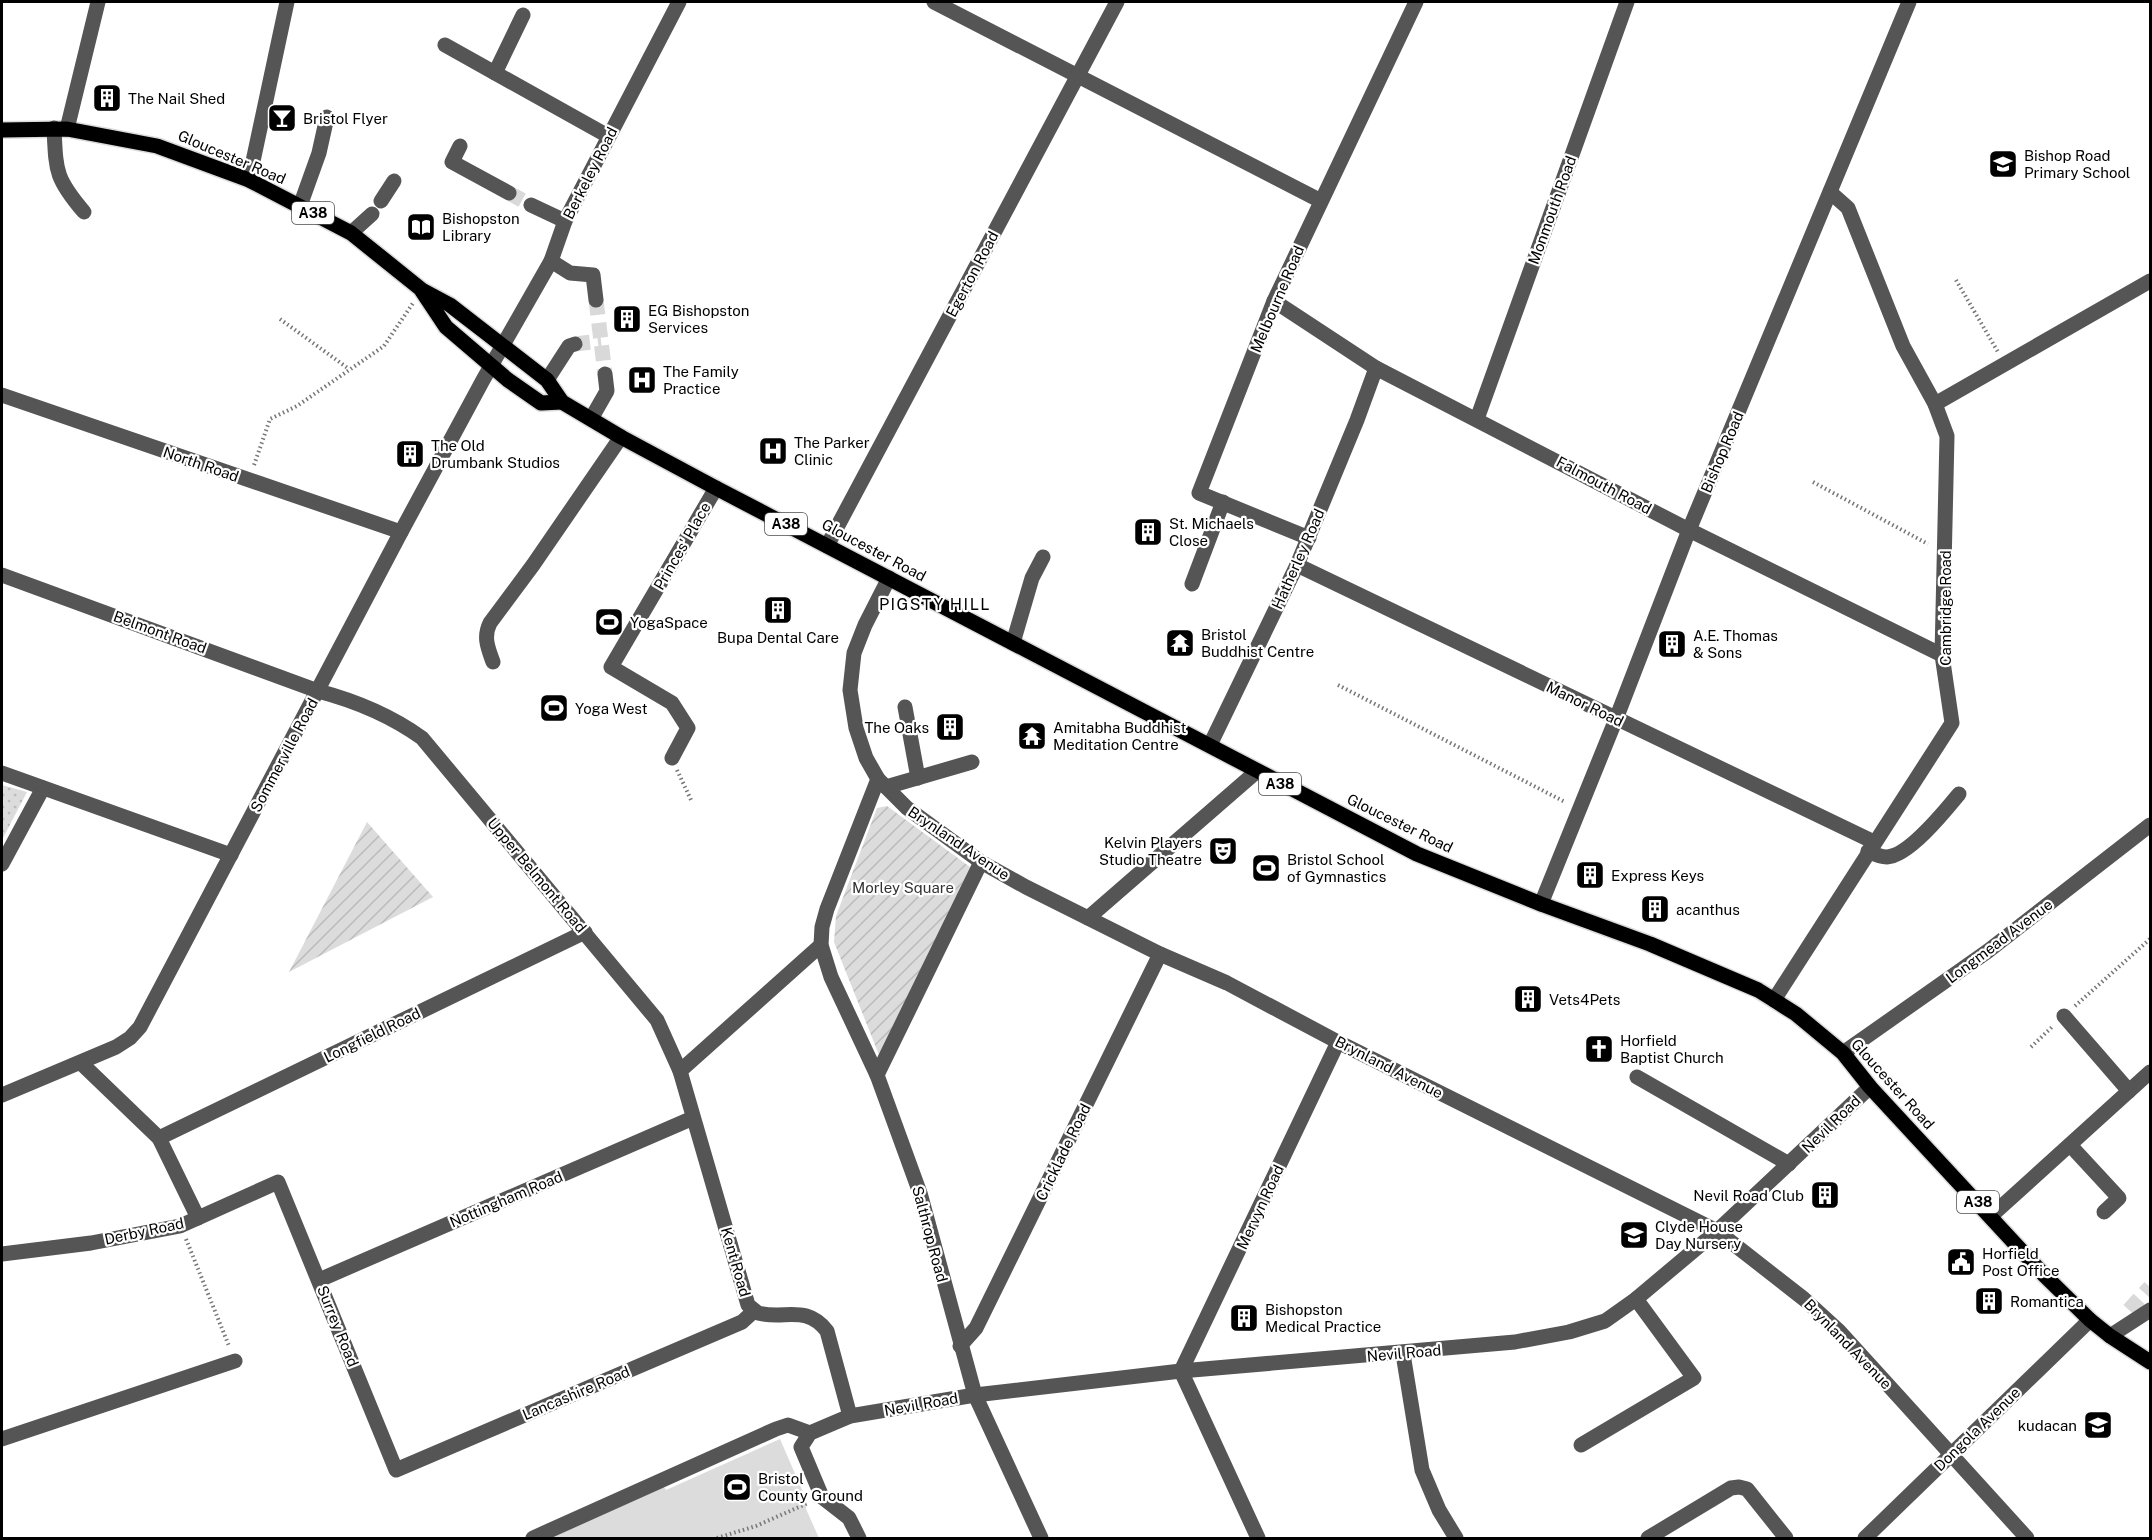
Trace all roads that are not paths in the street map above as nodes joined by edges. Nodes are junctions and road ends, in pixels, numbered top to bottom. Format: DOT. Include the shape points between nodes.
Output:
graph roads {
  1 [pos="98,2"];
  2 [pos="287,2"];
  3 [pos="679,2"];
  4 [pos="934,2"];
  5 [pos="1117,2"];
  6 [pos="1416,2"];
  7 [pos="1627,2"];
  8 [pos="1909,2"];
  9 [pos="523,15"];
  10 [pos="445,45"];
  11 [pos="495,72"];
  12 [pos="1079,75"];
  13 [pos="327,117"];
  14 [pos="60,128"];
  15 [pos="2,130"];
  16 [pos="608,136"];
  17 [pos="460,146"];
  18 [pos="249,180"];
  19 [pos="394,181"];
  20 [pos="1830,192"];
  21 [pos="508,193"];
  22 [pos="381,201"];
  23 [pos="1321,201"];
  24 [pos="531,205"];
  25 [pos="300,206"];
  26 [pos="84,212"];
  27 [pos="372,214"];
  28 [pos="565,221"];
  29 [pos="351,233"];
  30 [pos="551,261"];
  31 [pos="2151,281"];
  32 [pos="422,290"];
  33 [pos="596,300"];
  34 [pos="1275,301"];
  35 [pos="575,344"];
  36 [pos="503,346"];
  37 [pos="491,366"];
  38 [pos="1376,368"];
  39 [pos="605,374"];
  40 [pos="547,380"];
  41 [pos="2,395"];
  42 [pos="562,402"];
  43 [pos="1935,404"];
  44 [pos="591,419"];
  45 [pos="1477,419"];
  46 [pos="621,437"];
  47 [pos="716,488"];
  48 [pos="1223,502"];
  49 [pos="1689,530"];
  50 [pos="401,532"];
  51 [pos="1309,538"];
  52 [pos="827,546"];
  53 [pos="1043,558"];
  54 [pos="1297,565"];
  55 [pos="2,575"];
  56 [pos="889,578"];
  57 [pos="1192,584"];
  58 [pos="1013,643"];
  59 [pos="1942,655"];
  60 [pos="493,662"];
  61 [pos="318,691"];
  62 [pos="905,707"];
  63 [pos="1616,719"];
  64 [pos="1210,745"];
  65 [pos="672,758"];
  66 [pos="972,762"];
  67 [pos="1256,772"];
  68 [pos="2,773"];
  69 [pos="918,778"];
  70 [pos="882,783"];
  71 [pos="43,788"];
  72 [pos="1959,794"];
  73 [pos="2151,825"];
  74 [pos="1871,846"];
  75 [pos="231,855"];
  76 [pos="981,862"];
  77 [pos="2,864"];
  78 [pos="1541,904"];
  79 [pos="1088,918"];
  80 [pos="585,932"];
  81 [pos="821,945"];
  82 [pos="1160,954"];
  83 [pos="1774,1000"];
  84 [pos="2064,1016"];
  85 [pos="1338,1042"];
  86 [pos="1843,1053"];
  87 [pos="81,1063"];
  88 [pos="680,1071"];
  89 [pos="2151,1072"];
  90 [pos="877,1075"];
  91 [pos="1637,1077"];
  92 [pos="1870,1087"];
  93 [pos="2130,1091"];
  94 [pos="2,1095"];
  95 [pos="693,1118"];
  96 [pos="159,1138"];
  97 [pos="2070,1144"];
  98 [pos="1789,1164"];
  99 [pos="278,1182"];
  100 [pos="2104,1212"];
  101 [pos="1990,1216"];
  102 [pos="198,1218"];
  103 [pos="1717,1231"];
  104 [pos="2,1254"];
  105 [pos="319,1280"];
  106 [pos="1636,1299"];
  107 [pos="2129,1310"];
  108 [pos="2151,1310"];
  109 [pos="754,1311"];
  110 [pos="2090,1320"];
  111 [pos="2109,1335"];
  112 [pos="960,1346"];
  113 [pos="1403,1354"];
  114 [pos="235,1361"];
  115 [pos="2151,1362"];
  116 [pos="1181,1371"];
  117 [pos="975,1395"];
  118 [pos="850,1416"];
  119 [pos="810,1433"];
  120 [pos="2,1439"];
  121 [pos="1581,1445"];
  122 [pos="1951,1454"];
  123 [pos="396,1470"];
  124 [pos="533,1539"];
  125 [pos="859,1539"];
  126 [pos="1041,1539"];
  127 [pos="1258,1539"];
  128 [pos="1456,1539"];
  129 [pos="1648,1539"];
  130 [pos="1786,1539"];
  131 [pos="1865,1539"];
  132 [pos="2027,1539"];
  1 -- 14 [label="street"];
  2 -- 18 [label="street"];
  3 -- 16 [label="street, Berkeley Road"];
  4 -- 12 [label="street"];
  5 -- 12 [label="street, Egerton Road"];
  6 -- 23 [label="street, Melbourne Road"];
  7 -- 45 [label="street, Monmouth Road"];
  8 -- 20 [label="street, Bishop Road"];
  9 -- 11 [label="street"];
  10 -- 11 [label="street"];
  11 -- 16 [label="street"];
  12 -- 23 [label="street"];
  12 -- 52 [label="street, Egerton Road"];
  13 -- 25 [label="street"];
  14 -- 15 [label="main road, Gloucester Road / A38"];
  14 -- 18 [label="main road, Gloucester Road / A38" via="157,146"];
  14 -- 26 [label="street" via="56,168 68,194"];
  16 -- 28 [label="street, Berkeley Road"];
  17 -- 21 [label="street" via="452,162"];
  18 -- 25 [label="main road, Gloucester Road / A38"];
  19 -- 22 [label="street"];
  20 -- 43 [label="street, Cambridge Road" via="1848,207 1903,346"];
  20 -- 49 [label="street, Bishop Road"];
  23 -- 34 [label="street, Melbourne Road"];
  24 -- 28 [label="street"];
  25 -- 29 [label="main road, Gloucester Road / A38"];
  27 -- 29 [label="street"];
  28 -- 30 [label="street, Berkeley Road"];
  29 -- 32 [label="main road, Gloucester Road / A38"];
  30 -- 33 [label="street" via="570,273 593,274"];
  30 -- 36 [label="street, Berkeley Road"];
  31 -- 43 [label="street"];
  32 -- 36 [label="main road, Gloucester Road / A38" via="450,305"];
  32 -- 37 [label="main road, Gloucester Road / A38" via="446,327"];
  34 -- 38 [label="street, Falmouth Road"];
  34 -- 48 [label="street, Melbourne Road" via="1198,493"];
  35 -- 40 [label="street" via="569,346"];
  36 -- 37 [label="street, Sommerville Road"];
  36 -- 40 [label="main road, Gloucester Road / A38"];
  37 -- 42 [label="main road, Gloucester Road / A38" via="542,403"];
  37 -- 50 [label="street, Sommerville Road"];
  38 -- 45 [label="street, Falmouth Road"];
  38 -- 51 [label="street, Hatherley Road"];
  39 -- 44 [label="street" via="607,391"];
  40 -- 42 [label="main road, Gloucester Road / A38"];
  41 -- 50 [label="street, North Road"];
  42 -- 44 [label="main road, Gloucester Road / A38"];
  43 -- 59 [label="street, Cambridge Road" via="1947,436"];
  44 -- 46 [label="main road, Gloucester Road / A38"];
  45 -- 49 [label="street, Falmouth Road"];
  46 -- 47 [label="main road, Gloucester Road / A38"];
  46 -- 60 [label="street" via="490,623 486,638"];
  47 -- 52 [label="main road, Gloucester Road / A38"];
  47 -- 65 [label="street, Princes' Place" via="611,668 672,703 688,728"];
  48 -- 51 [label="street, Melbourne Road"];
  48 -- 57 [label="street"];
  49 -- 59 [label="street, Falmouth Road"];
  49 -- 63 [label="street, Bishop Road"];
  50 -- 61 [label="street, Sommerville Road"];
  51 -- 54 [label="street, Hatherley Road"];
  52 -- 56 [label="main road, Gloucester Road / A38"];
  53 -- 58 [label="street" via="1032,578"];
  54 -- 63 [label="street, Manor Road"];
  54 -- 64 [label="street, Hatherley Road"];
  55 -- 61 [label="street, Belmont Road"];
  56 -- 58 [label="main road, Gloucester Road / A38"];
  56 -- 70 [label="street, Brynland Avenue" via="854,653 850,690 866,758"];
  58 -- 64 [label="main road, Gloucester Road / A38"];
  59 -- 74 [label="street, Cambridge Road" via="1952,723"];
  61 -- 75 [label="street, Sommerville Road"];
  61 -- 80 [label="street, Upper Belmont Road" via="376,710 422,738"];
  62 -- 69 [label="street"];
  63 -- 74 [label="street, Manor Road"];
  63 -- 78 [label="street, Bishop Road"];
  64 -- 67 [label="main road, Gloucester Road / A38"];
  66 -- 69 [label="street"];
  67 -- 78 [label="main road, Gloucester Road / A38" via="1417,854"];
  67 -- 79 [label="street"];
  68 -- 71 [label="street"];
  69 -- 70 [label="street"];
  70 -- 76 [label="street, Brynland Avenue" via="907,808"];
  70 -- 81 [label="street" via="827,909"];
  71 -- 75 [label="street"];
  71 -- 77 [label="street"];
  72 -- 74 [label="street" via="1928,831 1902,850 1882,857"];
  73 -- 86 [label="street, Longmead Avenue" via="1988,951"];
  74 -- 83 [label="street, Cambridge Road"];
  75 -- 87 [label="street, Sommerville Road" via="135,1033 116,1047"];
  76 -- 79 [label="street, Brynland Avenue"];
  76 -- 90 [label="street"];
  78 -- 83 [label="main road, Gloucester Road / A38" via="1661,949"];
  79 -- 82 [label="street, Brynland Avenue"];
  80 -- 88 [label="street, Upper Belmont Road" via="657,1020"];
  80 -- 96 [label="street, Longfield Road"];
  81 -- 88 [label="street"];
  81 -- 90 [label="street" via="831,977"];
  82 -- 85 [label="street, Brynland Avenue" via="1227,983"];
  82 -- 112 [label="street, Cricklade Road" via="976,1328"];
  83 -- 86 [label="main road, Gloucester Road / A38"];
  84 -- 93 [label="street"];
  85 -- 103 [label="street, Brynland Avenue"];
  85 -- 116 [label="street, Mervyn Road"];
  86 -- 92 [label="main road, Gloucester Road / A38"];
  87 -- 94 [label="street, Sommerville Road"];
  87 -- 96 [label="street"];
  88 -- 95 [label="street, Upper Belmont Road"];
  89 -- 93 [label="street"];
  90 -- 112 [label="street, Salthrop Road" via="920,1193"];
  91 -- 98 [label="street"];
  92 -- 98 [label="street, Nevil Road"];
  92 -- 101 [label="main road, Gloucester Road / A38"];
  93 -- 97 [label="street"];
  95 -- 105 [label="street, Nottingham Road"];
  95 -- 109 [label="street, Kent Road" via="748,1305"];
  96 -- 102 [label="street"];
  97 -- 100 [label="street" via="2119,1198"];
  97 -- 101 [label="street"];
  98 -- 103 [label="street, Nevil Road"];
  99 -- 102 [label="street, Derby Road"];
  99 -- 105 [label="street, Surrey Road"];
  101 -- 110 [label="main road, Gloucester Road / A38"];
  102 -- 104 [label="street, Derby Road" via="180,1226 91,1243"];
  103 -- 106 [label="street, Nevil Road"];
  103 -- 122 [label="street, Brynland Avenue" via="1839,1331"];
  105 -- 123 [label="street, Surrey Road"];
  106 -- 113 [label="street, Nevil Road" via="1605,1321 1569,1332"];
  106 -- 121 [label="street" via="1694,1378"];
  107 -- 111 [label="street"];
  108 -- 111 [label="street"];
  109 -- 118 [label="street, Kent Road" via="767,1315 799,1314 820,1323 826,1331"];
  109 -- 123 [label="street, Lancashire Road" via="742,1322"];
  110 -- 111 [label="main road, Gloucester Road / A38"];
  110 -- 122 [label="street, Dongola Avenue"];
  111 -- 115 [label="main road, Gloucester Road / A38"];
  112 -- 117 [label="street, Salthrop Road"];
  113 -- 116 [label="street, Nevil Road"];
  113 -- 128 [label="street" via="1422,1470"];
  114 -- 120 [label="street"];
  116 -- 117 [label="street, Nevil Road"];
  116 -- 127 [label="street"];
  117 -- 118 [label="street, Nevil Road"];
  117 -- 126 [label="street, Salthrop Road"];
  118 -- 119 [label="street, Nevil Road"];
  119 -- 124 [label="street" via="788,1425 776,1429"];
  119 -- 125 [label="street" via="801,1447 822,1497 849,1518"];
  122 -- 131 [label="street, Dongola Avenue"];
  122 -- 132 [label="street, Brynland Avenue"];
  129 -- 130 [label="street" via="1731,1488 1739,1487 1747,1489"];
}
